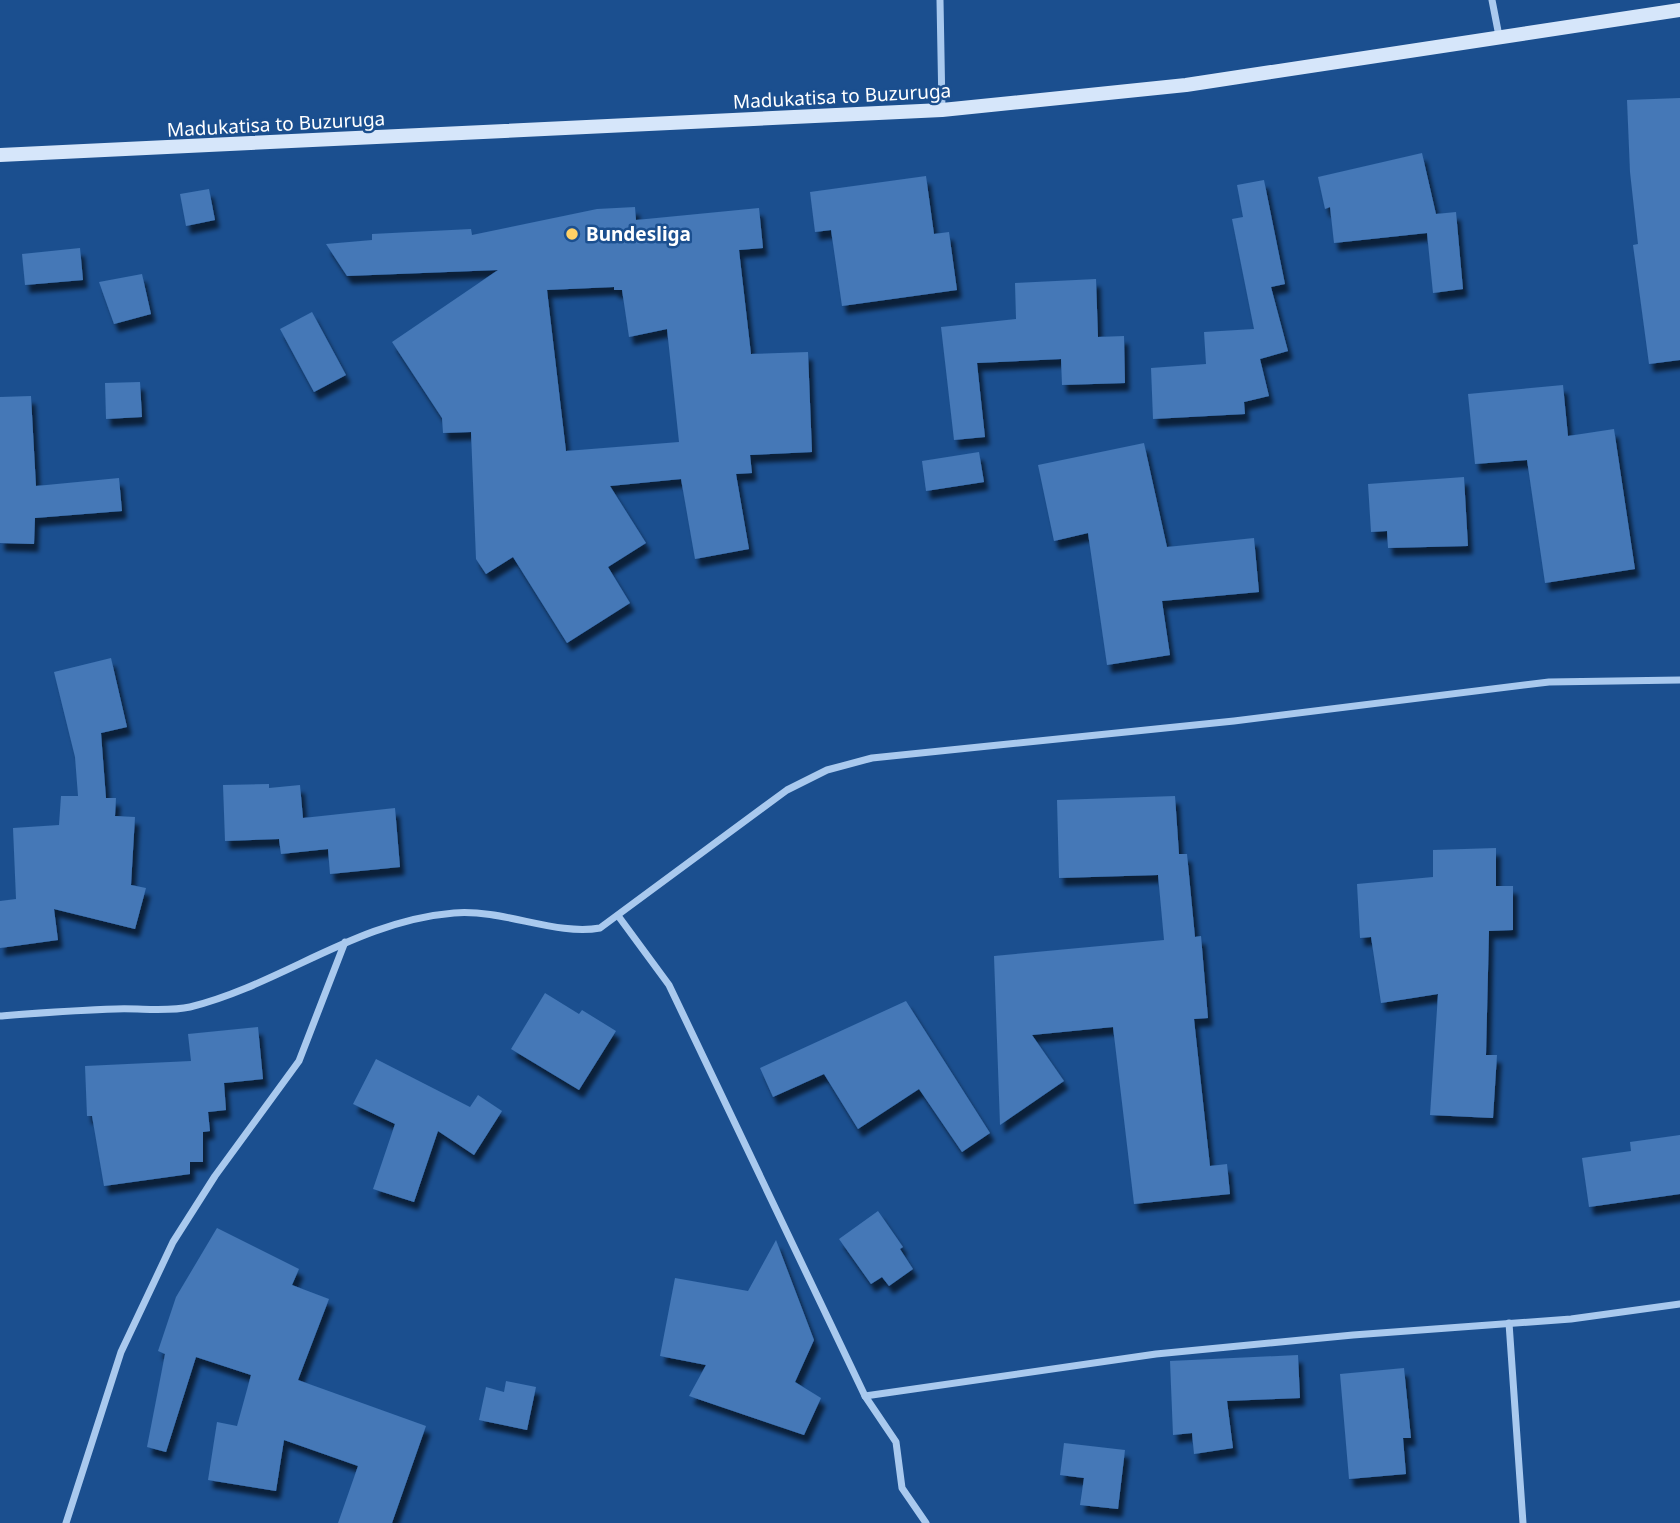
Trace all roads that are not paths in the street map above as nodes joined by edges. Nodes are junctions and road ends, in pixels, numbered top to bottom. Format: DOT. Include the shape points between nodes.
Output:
graph roads {
  1 [pos="940,0"];
  2 [pos="1492,0"];
  3 [pos="1680,10"];
  4 [pos="1499,36"];
  5 [pos="942,110"];
  6 [pos="0,155"];
  7 [pos="1680,680"];
  8 [pos="619,918"];
  9 [pos="345,941"];
  10 [pos="0,1016"];
  11 [pos="1680,1304"];
  12 [pos="1509,1323"];
  13 [pos="865,1396"];
  14 [pos="66,1523"];
  15 [pos="926,1523"];
  16 [pos="1523,1523"];
  1 -- 5 [label="street"];
  2 -- 4 [label="street"];
  3 -- 4 [label="main road, Madukatisa to Buzuruga"];
  4 -- 5 [label="main road, Madukatisa to Buzuruga" via="1186,85"];
  5 -- 6 [label="main road, Madukatisa to Buzuruga"];
  7 -- 8 [label="street" via="1549,682 872,758 827,770 787,790"];
  8 -- 9 [label="street" via="580,932 508,915 454,913 365,932"];
  8 -- 13 [label="street" via="669,985"];
  9 -- 10 [label="street" via="243,989 188,1007"];
  9 -- 14 [label="street" via="299,1061 173,1242 121,1352"];
  11 -- 12 [label="street"];
  12 -- 13 [label="street" via="1156,1354"];
  12 -- 16 [label="street"];
  13 -- 15 [label="street" via="896,1442 902,1488"];
}
